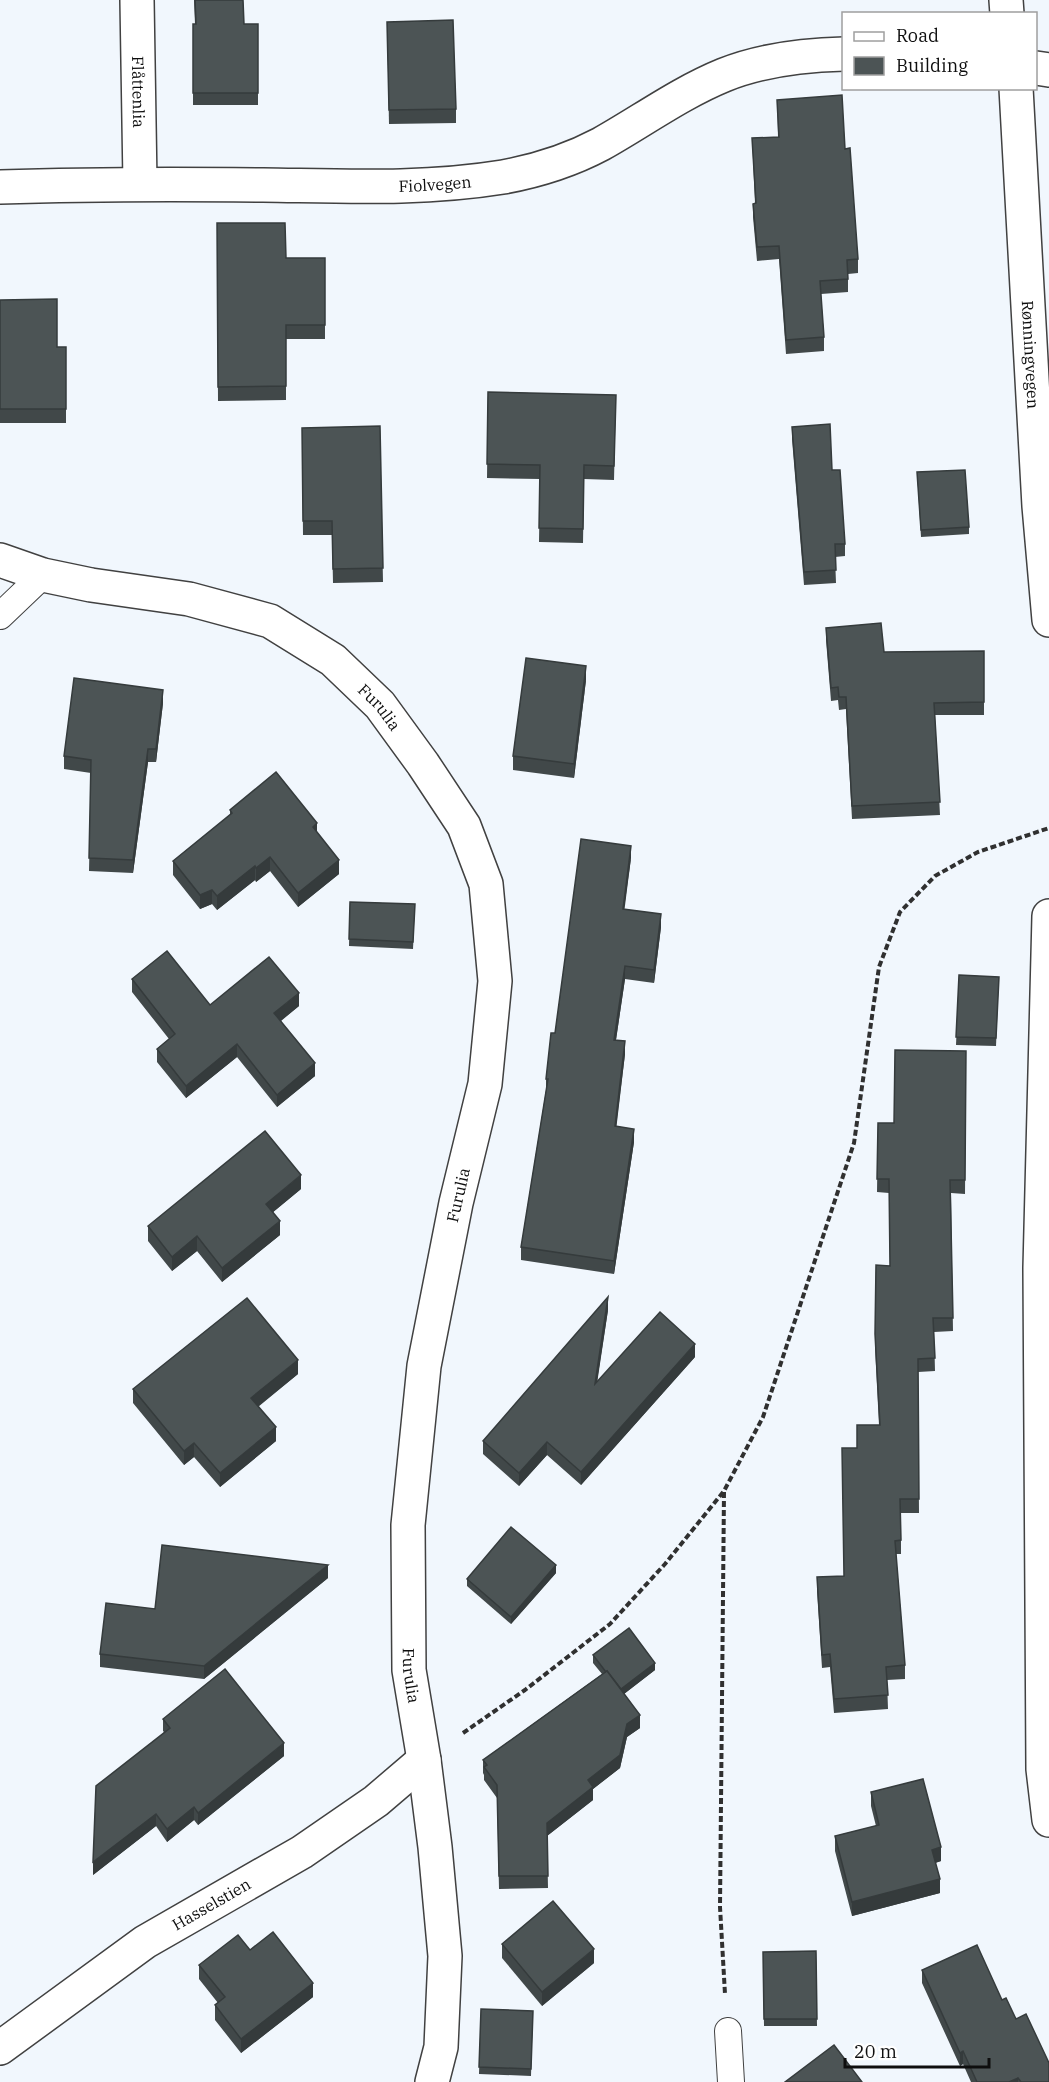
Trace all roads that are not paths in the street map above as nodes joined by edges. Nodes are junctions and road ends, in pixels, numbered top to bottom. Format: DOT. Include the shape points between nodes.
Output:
graph roads {
  1 [pos="137,0"];
  2 [pos="842,54"];
  3 [pos="1016,90"];
  4 [pos="140,183"];
  5 [pos="0,187"];
  6 [pos="0,560"];
  7 [pos="43,575"];
  8 [pos="0,616"];
  9 [pos="1049,620"];
  10 [pos="1049,916"];
  11 [pos="424,1760"];
  12 [pos="1049,1820"];
  13 [pos="728,2031"];
  14 [pos="0,2048"];
  15 [pos="432,2082"];
  16 [pos="731,2082"];
  1 -- 4 [label="street, Flåttenlia"];
  2 -- 4 [label="street, Fiolvegen" via="769,62 724,75 600,144 552,165 503,177 397,187"];
  3 -- 9 [label="street, Rønningvegen"];
  4 -- 5 [label="street, Fiolvegen"];
  6 -- 7 [label="street, Furulia"];
  7 -- 8 [label="lane"];
  7 -- 11 [label="street, Furulia" via="189,598 270,621 333,660 380,705 423,764 464,826 486,884 495,981 485,1084 456,1203 424,1366 408,1525 409,1670"];
  10 -- 12 [label="street" via="1040,1268 1042,1769"];
  11 -- 14 [label="street, Hasselstien" via="376,1801 302,1852 145,1942"];
  11 -- 15 [label="street, Furulia" via="445,1956 441,2047"];
  13 -- 16 [label="lane"];
}
